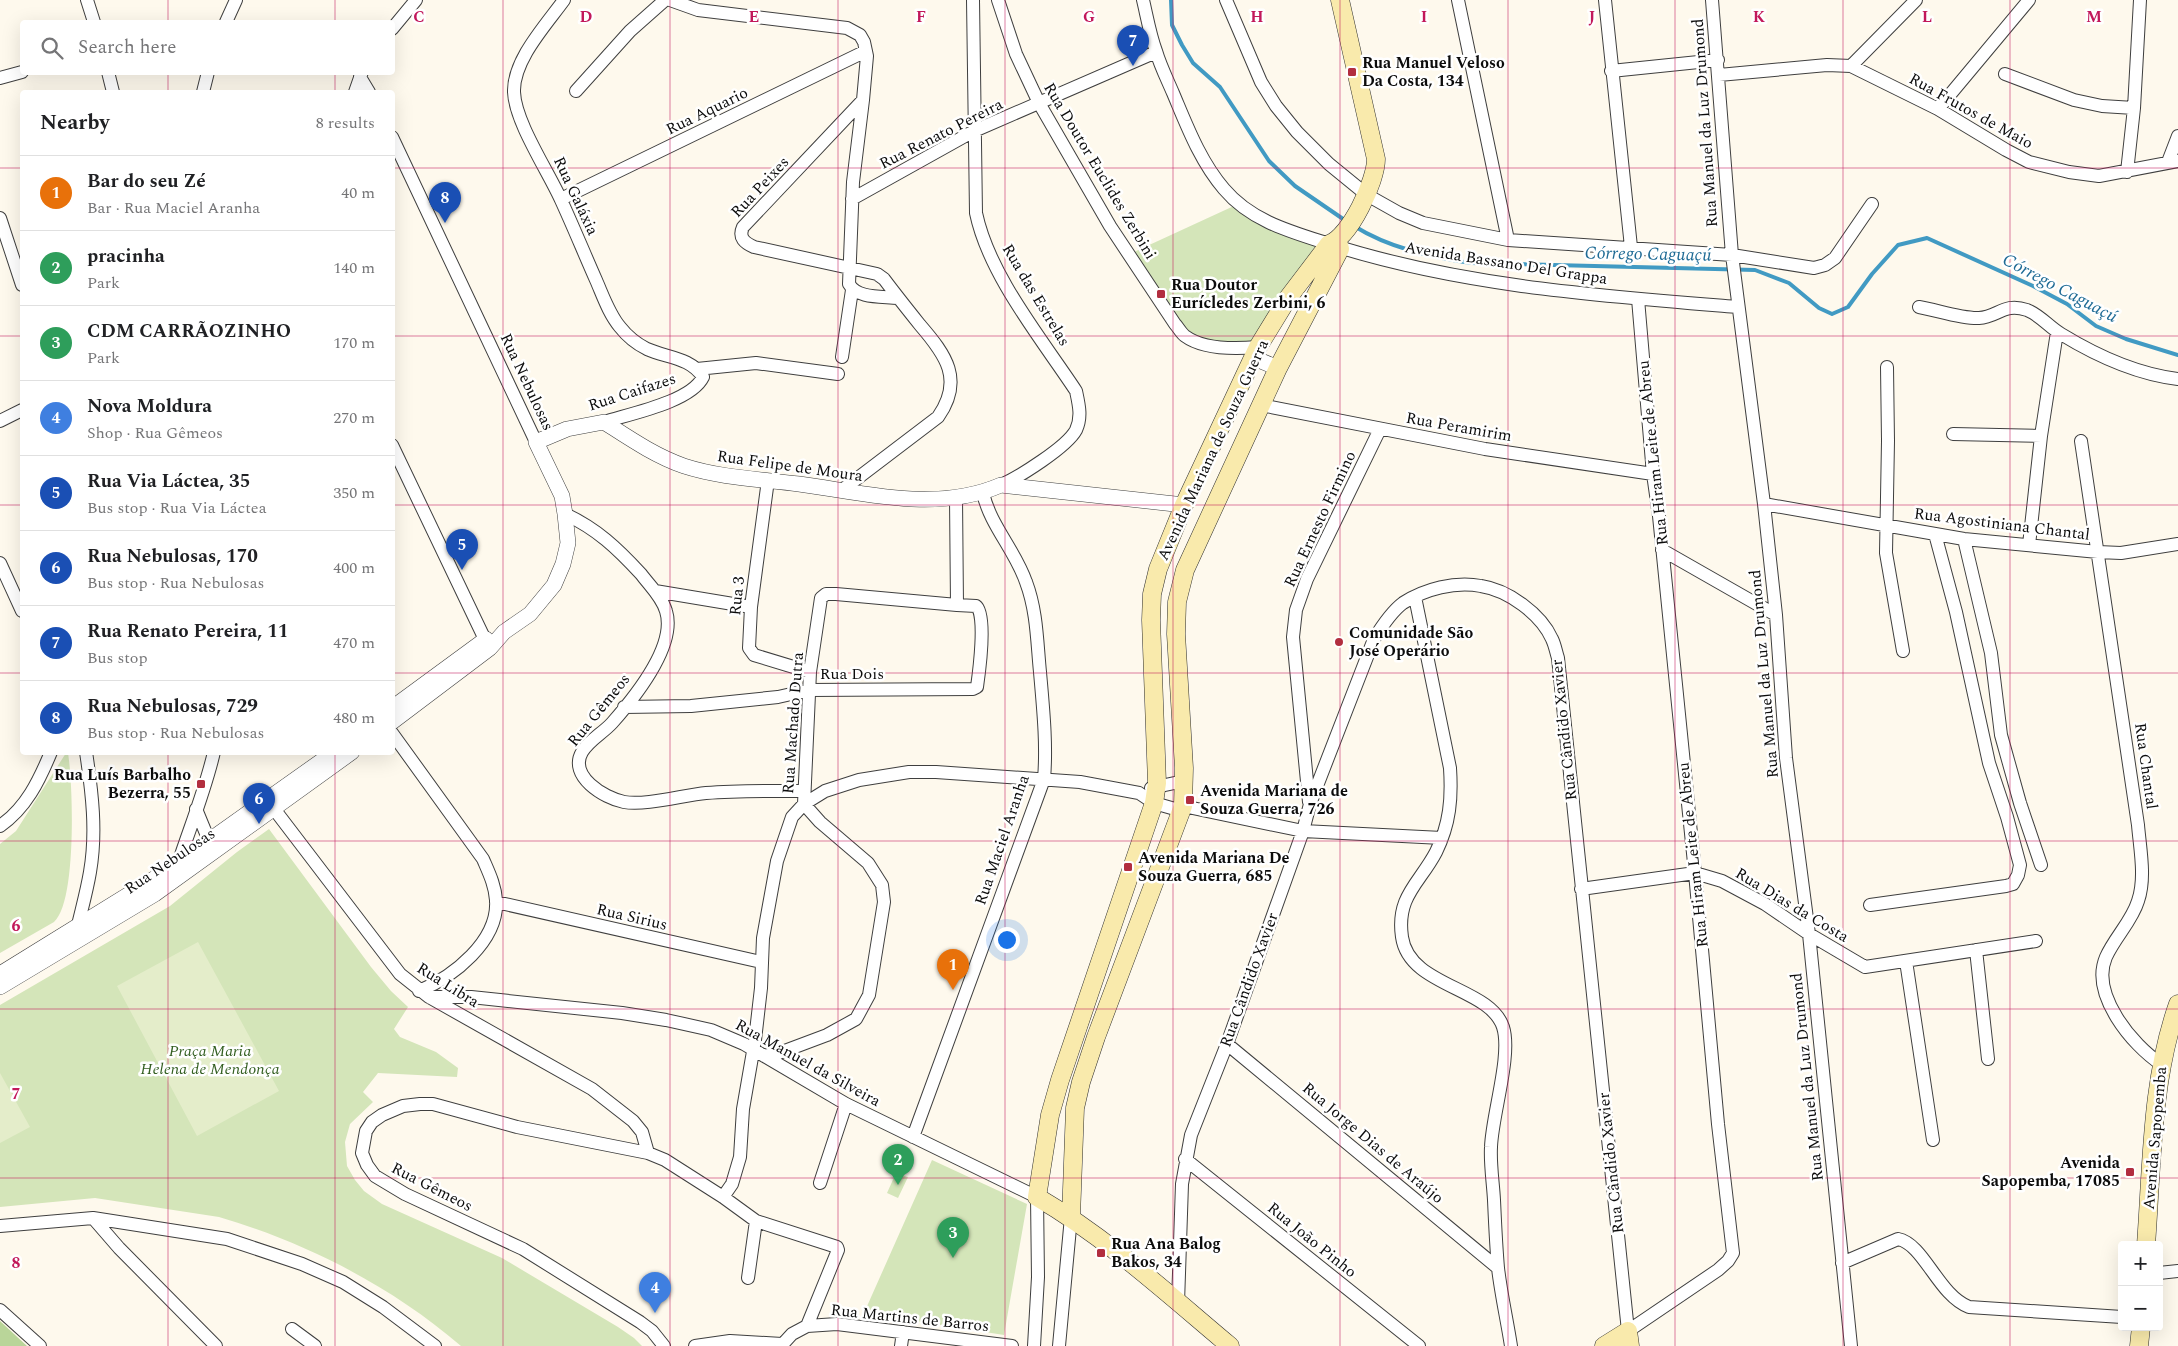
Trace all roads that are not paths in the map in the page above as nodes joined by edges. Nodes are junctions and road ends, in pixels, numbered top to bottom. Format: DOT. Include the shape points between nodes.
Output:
graph roads {
  1 [pos="87,0"];
  2 [pos="226,0"];
  3 [pos="236,0"];
  4 [pos="416,0"];
  5 [pos="564,0"];
  6 [pos="665,0"];
  7 [pos="670,0"];
  8 [pos="973,0"];
  9 [pos="998,0"];
  10 [pos="1143,0"];
  11 [pos="1226,0"];
  12 [pos="1340,0"];
  13 [pos="1458,0"];
  14 [pos="1605,0"];
  15 [pos="1712,0"];
  16 [pos="1916,0"];
  17 [pos="2029,0"];
  18 [pos="2140,0"];
  19 [pos="93,20"];
  20 [pos="228,20"];
  21 [pos="395,25"];
  22 [pos="866,51"];
  23 [pos="1156,52"];
  24 [pos="1718,60"];
  25 [pos="1851,66"];
  26 [pos="1611,71"];
  27 [pos="20,73"];
  28 [pos="2005,74"];
  29 [pos="109,75"];
  30 [pos="207,75"];
  31 [pos="361,75"];
  32 [pos="1719,75"];
  33 [pos="0,78"];
  34 [pos="112,90"];
  35 [pos="204,90"];
  36 [pos="356,90"];
  37 [pos="368,90"];
  38 [pos="576,91"];
  39 [pos="863,100"];
  40 [pos="1039,103"];
  41 [pos="2134,108"];
  42 [pos="1938,109"];
  43 [pos="974,131"];
  44 [pos="2178,136"];
  45 [pos="395,143"];
  46 [pos="2173,161"];
  47 [pos="2127,172"];
  48 [pos="1366,198"];
  49 [pos="561,199"];
  50 [pos="852,199"];
  51 [pos="1872,204"];
  52 [pos="0,218"];
  53 [pos="1508,240"];
  54 [pos="1338,241"];
  55 [pos="1631,247"];
  56 [pos="1733,260"];
  57 [pos="850,268"];
  58 [pos="20,279"];
  59 [pos="852,290"];
  60 [pos="898,298"];
  61 [pos="1638,299"];
  62 [pos="1738,307"];
  63 [pos="1919,307"];
  64 [pos="2058,332"];
  65 [pos="1257,355"];
  66 [pos="842,357"];
  67 [pos="1275,367"];
  68 [pos="1887,367"];
  69 [pos="697,369"];
  70 [pos="838,374"];
  71 [pos="2178,379"];
  72 [pos="1261,405"];
  73 [pos="20,411"];
  74 [pos="0,421"];
  75 [pos="604,422"];
  76 [pos="1380,429"];
  77 [pos="1953,434"];
  78 [pos="2041,436"];
  79 [pos="536,442"];
  80 [pos="2081,442"];
  81 [pos="395,451"];
  82 [pos="1653,474"];
  83 [pos="768,480"];
  84 [pos="1000,485"];
  85 [pos="842,490"];
  86 [pos="983,492"];
  87 [pos="956,498"];
  88 [pos="1764,504"];
  89 [pos="1184,505"];
  90 [pos="565,514"];
  91 [pos="1888,524"];
  92 [pos="1935,534"];
  93 [pos="1964,539"];
  94 [pos="2178,544"];
  95 [pos="2029,545"];
  96 [pos="1662,550"];
  97 [pos="2098,552"];
  98 [pos="0,563"];
  99 [pos="655,591"];
  100 [pos="1415,597"];
  101 [pos="956,605"];
  102 [pos="20,607"];
  103 [pos="751,607"];
  104 [pos="1776,615"];
  105 [pos="487,644"];
  106 [pos="1902,652"];
  107 [pos="810,672"];
  108 [pos="809,690"];
  109 [pos="395,706"];
  110 [pos="624,707"];
  111 [pos="395,720"];
  112 [pos="395,737"];
  113 [pos="50,755"];
  114 [pos="86,755"];
  115 [pos="213,755"];
  116 [pos="330,755"];
  117 [pos="347,755"];
  118 [pos="1044,779"];
  119 [pos="1184,781"];
  120 [pos="1155,795"];
  121 [pos="804,797"];
  122 [pos="271,804"];
  123 [pos="1310,804"];
  124 [pos="1183,808"];
  125 [pos="196,809"];
  126 [pos="0,826"];
  127 [pos="1303,831"];
  128 [pos="1442,838"];
  129 [pos="212,846"];
  130 [pos="2041,865"];
  131 [pos="182,869"];
  132 [pos="1695,873"];
  133 [pos="1581,889"];
  134 [pos="496,902"];
  135 [pos="1870,905"];
  136 [pos="81,931"];
  137 [pos="1809,934"];
  138 [pos="2036,941"];
  139 [pos="1976,950"];
  140 [pos="1906,960"];
  141 [pos="761,962"];
  142 [pos="0,974"];
  143 [pos="0,987"];
  144 [pos="424,994"];
  145 [pos="2178,1004"];
  146 [pos="1226,1044"];
  147 [pos="758,1053"];
  148 [pos="1988,1060"];
  149 [pos="2161,1064"];
  150 [pos="846,1104"];
  151 [pos="913,1137"];
  152 [pos="1932,1140"];
  153 [pos="648,1153"];
  154 [pos="1185,1159"];
  155 [pos="820,1183"];
  156 [pos="723,1197"];
  157 [pos="1037,1197"];
  158 [pos="1071,1217"];
  159 [pos="93,1218"];
  160 [pos="756,1221"];
  161 [pos="0,1226"];
  162 [pos="2146,1241"];
  163 [pos="1842,1263"];
  164 [pos="1498,1268"];
  165 [pos="2178,1271"];
  166 [pos="2163,1273"];
  167 [pos="748,1278"];
  168 [pos="1178,1303"];
  169 [pos="0,1310"];
  170 [pos="2118,1317"];
  171 [pos="807,1326"];
  172 [pos="292,1329"];
  173 [pos="2140,1331"];
  174 [pos="902,1332"];
  175 [pos="1629,1339"];
  176 [pos="781,1345"];
  177 [pos="40,1346"];
  178 [pos="216,1346"];
  179 [pos="316,1346"];
  180 [pos="435,1346"];
  181 [pos="664,1346"];
  182 [pos="696,1346"];
  183 [pos="901,1346"];
  184 [pos="1012,1346"];
  185 [pos="1034,1346"];
  186 [pos="1059,1346"];
  187 [pos="1230,1346"];
  188 [pos="1418,1346"];
  189 [pos="1511,1346"];
  190 [pos="1604,1346"];
  191 [pos="1851,1346"];
  192 [pos="2139,1346"];
  1 -- 19 [label="street"];
  2 -- 20 [label="street"];
  3 -- 20 [label="street"];
  4 -- 21 [label="street"];
  5 -- 49 [label="street, Rua Galáxia" via="522,58 514,93 527,132"];
  6 -- 38 [label="street" via="630,30"];
  7 -- 22 [label="street" via="698,10 847,28 860,35"];
  8 -- 43 [label="street, Rua das Estrelas"];
  9 -- 40 [label="street, Rua Doutor Euclides Zerbini" via="1016,54"];
  10 -- 23 [label="street, Avenida Bassano Del Grappa"];
  11 -- 48 [label="street, Avenida Bassano Del Grappa" via="1261,82 1276,106 1297,132"];
  12 -- 48 [label="main road" via="1376,159"];
  13 -- 53 [label="street"];
  14 -- 26 [label="street"];
  15 -- 24 [label="street, Rua Manuel da Luz Drumond"];
  16 -- 25 [label="street"];
  17 -- 42 [label="street"];
  18 -- 41 [label="street"];
  22 -- 39 [label="street"];
  22 -- 49 [label="street, Rua Aquario"];
  23 -- 40 [label="street, Rua Renato Pereira"];
  23 -- 54 [label="street, Avenida Bassano Del Grappa" via="1192,138 1224,190 1259,218 1280,228"];
  24 -- 26 [label="street"];
  24 -- 32 [label="street, Rua Manuel da Luz Drumond"];
  25 -- 32 [label="street" via="1828,65"];
  25 -- 42 [label="street, Rua Frutos de Maio"];
  26 -- 55 [label="street"];
  27 -- 33 [label="street"];
  28 -- 41 [label="street" via="2074,100"];
  29 -- 34 [label="street"];
  30 -- 35 [label="street"];
  31 -- 36 [label="street"];
  31 -- 37 [label="street"];
  32 -- 56 [label="street, Rua Manuel da Luz Drumond"];
  39 -- 50 [label="street"];
  39 -- 57 [label="street, Rua Peixes" via="740,232 745,243 754,248"];
  40 -- 43 [label="street, Rua Renato Pereira"];
  40 -- 65 [label="street, Rua Doutor Euclides Zerbini" via="1110,226 1175,324 1186,336 1204,344"];
  41 -- 47 [label="street"];
  42 -- 47 [label="street, Rua Frutos de Maio" via="2029,162 2098,176"];
  43 -- 50 [label="street, Rua Renato Pereira"];
  43 -- 84 [label="street, Rua das Estrelas" via="979,229 998,272 1076,392 1080,410 1077,428 1070,439 1021,475"];
  44 -- 46 [label="street, Rua Frutos de Maio"];
  45 -- 79 [label="street, Rua Nebulosas"];
  46 -- 47 [label="street, Rua Frutos de Maio"];
  48 -- 53 [label="street, Avenida Bassano Del Grappa" via="1423,223"];
  48 -- 54 [label="main road"];
  49 -- 69 [label="street, Rua Galáxia" via="607,306 620,327 647,349 688,362"];
  50 -- 57 [label="street"];
  51 -- 56 [label="street, Avenida Bassano Del Grappa" via="1835,258 1825,266 1814,268"];
  52 -- 58 [label="street"];
  53 -- 55 [label="street, Avenida Bassano Del Grappa"];
  54 -- 61 [label="street, Avenida Bassano Del Grappa" via="1448,274"];
  54 -- 65 [label="main road, Avenida Mariana de Souza Guerra" via="1288,298"];
  54 -- 67 [label="main road, Avenida Mariana de Souza Guerra"];
  55 -- 56 [label="street, Avenida Bassano Del Grappa"];
  56 -- 62 [label="street, Rua Manuel da Luz Drumond"];
  57 -- 59 [label="street"];
  57 -- 60 [label="street, Rua Peixes" via="877,274"];
  59 -- 60 [label="street" via="859,294"];
  59 -- 66 [label="street"];
  60 -- 85 [label="street, Rua Peixes" via="944,354 951,379 949,397 938,417"];
  61 -- 62 [label="street, Avenida Bassano Del Grappa"];
  61 -- 82 [label="street, Rua Hiram Leite de Abreu"];
  62 -- 88 [label="street, Rua Manuel da Luz Drumond"];
  63 -- 64 [label="street" via="1979,318 2015,307 2043,319"];
  64 -- 71 [label="street" via="2092,353"];
  64 -- 78 [label="street"];
  65 -- 67 [label="street"];
  65 -- 89 [label="main road, Avenida Mariana de Souza Guerra"];
  67 -- 72 [label="main road, Avenida Mariana de Souza Guerra"];
  68 -- 91 [label="street"];
  69 -- 70 [label="street, Rua Caifazes" via="756,363"];
  69 -- 75 [label="street, Rua Caifazes" via="702,377 700,383 686,393"];
  72 -- 76 [label="street, Rua Peramirim"];
  72 -- 119 [label="main road, Avenida Mariana de Souza Guerra" via="1192,552 1177,602"];
  73 -- 74 [label="street"];
  75 -- 79 [label="street, Rua Caifazes" via="567,429"];
  75 -- 83 [label="street, Rua Felipe de Moura" via="682,465 713,474"];
  76 -- 82 [label="street, Rua Peramirim" via="1485,449"];
  76 -- 123 [label="street, Rua Ernesto Firmino" via="1307,579 1296,610 1293,637"];
  77 -- 78 [label="street"];
  78 -- 95 [label="street"];
  79 -- 90 [label="street, Rua Nebulosas" via="562,496"];
  80 -- 97 [label="street, Rua Chantal"];
  81 -- 105 [label="street"];
  82 -- 96 [label="street, Rua Hiram Leite de Abreu"];
  83 -- 85 [label="street, Rua Felipe de Moura"];
  83 -- 103 [label="street, Rua 3"];
  84 -- 86 [label="street, Rua das Estrelas"];
  84 -- 89 [label="street"];
  85 -- 87 [label="street, Rua Felipe de Moura" via="920,500"];
  86 -- 87 [label="street, Rua Felipe de Moura"];
  86 -- 118 [label="street, Rua Maciel Aranha" via="991,517 1012,551 1031,599 1042,696"];
  87 -- 101 [label="street"];
  88 -- 91 [label="street, Rua Agostiniana Chantal"];
  88 -- 104 [label="street, Rua Manuel da Luz Drumond"];
  89 -- 120 [label="main road, Avenida Mariana de Souza Guerra" via="1158,569 1152,594"];
  90 -- 99 [label="street, Rua Gêmeos" via="610,542"];
  90 -- 105 [label="street, Rua Nebulosas" via="568,543 554,585 530,614"];
  91 -- 92 [label="street, Rua Agostiniana Chantal"];
  91 -- 106 [label="street" via="1887,568"];
  92 -- 93 [label="street, Rua Agostiniana Chantal"];
  92 -- 135 [label="street" via="1956,612 1989,763 2020,865 2013,884 2006,886"];
  93 -- 95 [label="street, Rua Agostiniana Chantal"];
  93 -- 130 [label="street" via="1991,652 2001,735"];
  94 -- 97 [label="street, Rua Agostiniana Chantal" via="2121,553"];
  95 -- 97 [label="street, Rua Agostiniana Chantal"];
  96 -- 104 [label="street"];
  96 -- 132 [label="street, Rua Hiram Leite de Abreu"];
  97 -- 149 [label="street, Rua Chantal" via="2141,865 2139,900 2105,959 2101,976 2109,1003 2128,1034"];
  98 -- 102 [label="street"];
  99 -- 103 [label="street"];
  99 -- 110 [label="street, Rua Gêmeos" via="666,610 666,638 659,656"];
  100 -- 123 [label="street, Rua Cândido Xavier" via="1397,609 1374,639"];
  100 -- 128 [label="street" via="1450,768 1452,796"];
  100 -- 133 [label="street, Rua Cândido Xavier" via="1442,586 1480,586 1518,602 1536,616 1552,639 1558,658"];
  101 -- 107 [label="street, Rua Machado Dutra" via="823,595 819,603"];
  101 -- 108 [label="street, Rua Dois" via="976,606 981,613 980,666 975,688 947,691"];
  103 -- 107 [label="street, Rua 3" via="749,648 754,656"];
  104 -- 137 [label="street, Rua Manuel da Luz Drumond" via="1786,758"];
  105 -- 109 [label="street, Rua Nebulosas"];
  105 -- 111 [label="street, Rua Nebulosas"];
  107 -- 108 [label="street, Rua Machado Dutra"];
  108 -- 110 [label="street, Rua Dois" via="778,697 691,706"];
  108 -- 121 [label="street, Rua Machado Dutra"];
  110 -- 121 [label="street, Rua Gêmeos" via="583,750 579,761 580,772 602,793 632,803 758,790"];
  112 -- 134 [label="street" via="483,859 494,883"];
  113 -- 126 [label="street" via="25,803"];
  114 -- 136 [label="street" via="93,831"];
  115 -- 125 [label="street"];
  116 -- 122 [label="street, Rua Nebulosas"];
  117 -- 122 [label="street, Rua Nebulosas"];
  118 -- 120 [label="street"];
  118 -- 121 [label="street" via="909,772 859,780"];
  118 -- 151 [label="street, Rua Maciel Aranha"];
  119 -- 120 [label="street"];
  119 -- 124 [label="main road, Avenida Mariana de Souza Guerra"];
  120 -- 124 [label="street"];
  120 -- 157 [label="main road, Avenida Mariana de Souza Guerra" via="1060,1080 1050,1115"];
  121 -- 141 [label="street" via="792,816 777,861 764,926"];
  121 -- 147 [label="street, Rua Machado Dutra" via="820,822 868,863 882,884 884,902 868,995 856,1019 827,1035 779,1053"];
  122 -- 129 [label="street, Rua Nebulosas"];
  122 -- 144 [label="street, Rua Libra" via="386,958"];
  123 -- 127 [label="street, Rua Cândido Xavier"];
  124 -- 127 [label="street"];
  124 -- 158 [label="main road, Avenida Mariana de Souza Guerra" via="1081,1082 1076,1108"];
  125 -- 129 [label="street"];
  125 -- 131 [label="street"];
  127 -- 128 [label="street"];
  127 -- 146 [label="street, Rua Cândido Xavier"];
  128 -- 164 [label="street" via="1405,898 1402,938 1411,959 1427,973 1482,1003 1496,1014 1503,1026 1502,1072 1491,1149"];
  129 -- 131 [label="street, Rua Nebulosas"];
  131 -- 136 [label="street, Rua Nebulosas"];
  132 -- 133 [label="street, Rua Dias da Costa"];
  132 -- 137 [label="street, Rua Dias da Costa" via="1711,877 1765,904"];
  132 -- 175 [label="street, Rua Hiram Leite de Abreu" via="1733,1253 1718,1270"];
  133 -- 175 [label="street, Rua Cândido Xavier"];
  134 -- 141 [label="street, Rua Sirius"];
  134 -- 144 [label="street" via="494,918 485,938 459,968"];
  136 -- 142 [label="street, Rua Nebulosas"];
  136 -- 143 [label="street, Rua Nebulosas"];
  137 -- 140 [label="street, Rua Dias da Costa" via="1865,967"];
  137 -- 163 [label="street, Rua Manuel da Luz Drumond"];
  138 -- 139 [label="street"];
  139 -- 140 [label="street"];
  139 -- 148 [label="street"];
  140 -- 152 [label="street"];
  141 -- 147 [label="street"];
  144 -- 147 [label="street, Rua Manuel da Silveira" via="666,1020 712,1030"];
  144 -- 153 [label="street, Rua Libra" via="592,1089 633,1121 642,1132"];
  145 -- 149 [label="main road, Avenida Sapopemba"];
  146 -- 154 [label="street, Rua Cândido Xavier"];
  146 -- 164 [label="street, Rua Jorge Dias de Araújo"];
  147 -- 150 [label="street, Rua Manuel da Silveira"];
  147 -- 156 [label="street" via="742,1109 740,1157 732,1184"];
  149 -- 162 [label="main road, Avenida Sapopemba"];
  150 -- 151 [label="street, Rua Manuel da Silveira"];
  150 -- 155 [label="street"];
  151 -- 157 [label="street, Rua Manuel da Silveira"];
  153 -- 156 [label="street, Rua Gêmeos" via="665,1160"];
  153 -- 181 [label="street, Rua Gêmeos" via="420,1104 390,1111 372,1122 366,1131 362,1153 375,1176 405,1194 523,1250 626,1313 652,1331"];
  154 -- 168 [label="street, Rua Cândido Xavier"];
  154 -- 188 [label="street, Rua João Pinho"];
  156 -- 160 [label="street, Rua Gêmeos"];
  157 -- 158 [label="main road"];
  157 -- 185 [label="street, Avenida Mariana de Souza Guerra" via="1038,1277"];
  158 -- 168 [label="main road"];
  158 -- 186 [label="street, Avenida Mariana de Souza Guerra"];
  159 -- 161 [label="street"];
  159 -- 178 [label="street"];
  159 -- 180 [label="street" via="227,1239 302,1264 343,1282"];
  160 -- 167 [label="street"];
  160 -- 171 [label="street, Rua Gêmeos" via="835,1246 838,1250"];
  163 -- 170 [label="street" via="1898,1239 1923,1259 1950,1296 1969,1307"];
  163 -- 191 [label="street, Rua Manuel da Luz Drumond"];
  164 -- 189 [label="street"];
  165 -- 166 [label="street"];
  168 -- 187 [label="main road"];
  169 -- 177 [label="street"];
  171 -- 174 [label="street, Rua Martins de Barros" via="837,1324"];
  171 -- 176 [label="street, Rua Martins de Barros"];
  172 -- 179 [label="street"];
  173 -- 192 [label="main road"];
  174 -- 183 [label="street"];
  174 -- 184 [label="street, Rua Martins de Barros"];
  175 -- 190 [label="main road, Rua Hiram Leite de Abreu"];
  176 -- 182 [label="street" via="730,1341"];
}
